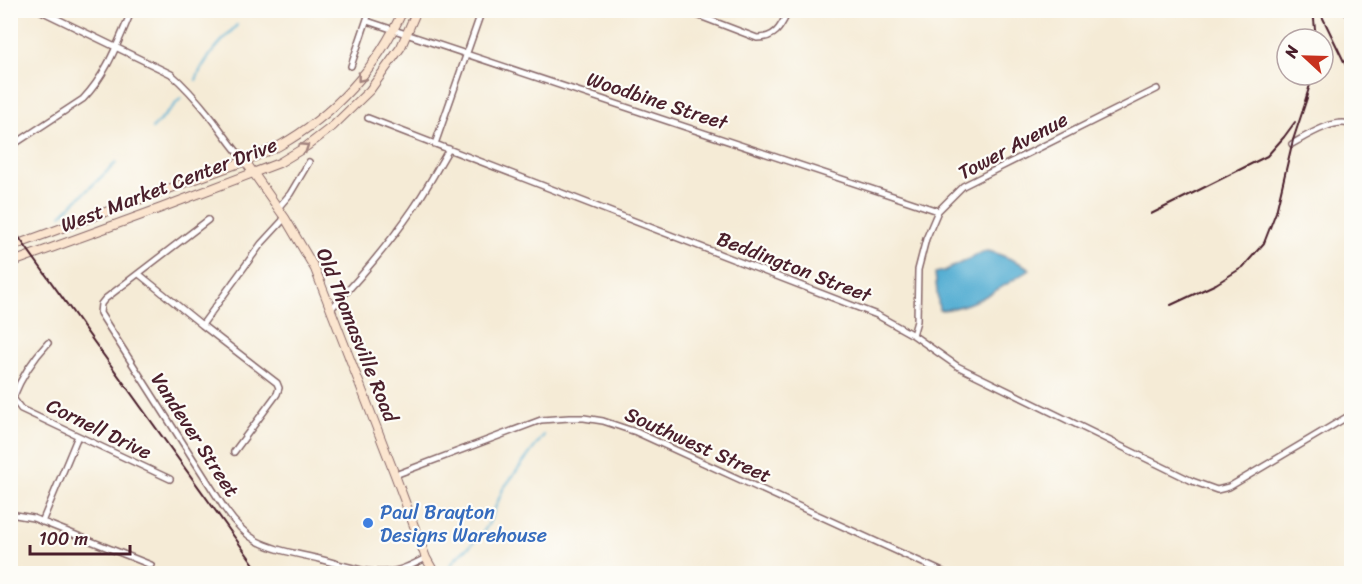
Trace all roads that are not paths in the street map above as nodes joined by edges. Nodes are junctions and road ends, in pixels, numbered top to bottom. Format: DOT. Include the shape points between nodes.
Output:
graph roads {
  1 [pos="39,10"];
  2 [pos="132,10"];
  3 [pos="370,10"];
  4 [pos="403,10"];
  5 [pos="417,10"];
  6 [pos="482,10"];
  7 [pos="684,10"];
  8 [pos="789,10"];
  9 [pos="1347,10"];
  10 [pos="1352,17"];
  11 [pos="367,21"];
  12 [pos="394,30"];
  13 [pos="408,34"];
  14 [pos="116,47"];
  15 [pos="467,54"];
  16 [pos="351,66"];
  17 [pos="1157,89"];
  18 [pos="368,118"];
  19 [pos="1352,125"];
  20 [pos="435,144"];
  21 [pos="1292,144"];
  22 [pos="10,147"];
  23 [pos="449,150"];
  24 [pos="245,161"];
  25 [pos="309,162"];
  26 [pos="253,173"];
  27 [pos="278,208"];
  28 [pos="938,211"];
  29 [pos="285,218"];
  30 [pos="208,220"];
  31 [pos="10,247"];
  32 [pos="10,263"];
  33 [pos="140,274"];
  34 [pos="331,309"];
  35 [pos="202,325"];
  36 [pos="913,335"];
  37 [pos="48,343"];
  38 [pos="1352,414"];
  39 [pos="78,436"];
  40 [pos="234,452"];
  41 [pos="395,475"];
  42 [pos="170,479"];
  43 [pos="10,513"];
  44 [pos="42,522"];
  45 [pos="426,558"];
  46 [pos="151,566"];
  47 [pos="435,573"];
  48 [pos="947,573"];
  1 -- 14 [label="street, Old Thomasville Road"];
  2 -- 14 [label="street"];
  3 -- 11 [label="street"];
  4 -- 12 [label="main road, West Market Center Drive"];
  5 -- 13 [label="main road, West Market Center Drive"];
  6 -- 15 [label="street"];
  7 -- 8 [label="street" via="764,38 779,30"];
  9 -- 10 [label="main road"];
  11 -- 12 [label="street, Woodbine Street"];
  11 -- 16 [label="street"];
  12 -- 13 [label="street, Woodbine Street"];
  12 -- 24 [label="main road, West Market Center Drive, one-way" via="357,83 331,109 278,146"];
  13 -- 15 [label="street, Woodbine Street"];
  26 -- 13 [label="main road, West Market Center Drive, one-way" via="279,163 333,126 370,90"];
  14 -- 22 [label="street" via="102,77 83,99"];
  14 -- 24 [label="street, Old Thomasville Road" via="156,65 182,83"];
  15 -- 20 [label="street"];
  15 -- 28 [label="street, Woodbine Street"];
  17 -- 28 [label="street, Tower Avenue" via="963,186"];
  18 -- 20 [label="street, Beddington Street"];
  19 -- 21 [label="street" via="1321,127"];
  20 -- 23 [label="street, Beddington Street"];
  23 -- 34 [label="street" via="395,233"];
  23 -- 36 [label="street, Beddington Street" via="877,315"];
  24 -- 26 [label="main road, Old Thomasville Road"];
  24 -- 31 [label="main road, West Market Center Drive"];
  25 -- 27 [label="street"];
  26 -- 27 [label="main road, Old Thomasville Road"];
  26 -- 32 [label="main road, West Market Center Drive"];
  27 -- 29 [label="main road, Old Thomasville Road"];
  28 -- 36 [label="street, Tower Avenue" via="918,270"];
  29 -- 34 [label="main road, Old Thomasville Road" via="315,269"];
  29 -- 35 [label="street" via="261,244"];
  30 -- 33 [label="street, Vandever Street"];
  33 -- 35 [label="street"];
  33 -- 45 [label="street, Vandever Street" via="105,299 100,313 240,529 269,546 369,571 399,570"];
  34 -- 41 [label="main road, Old Thomasville Road"];
  35 -- 40 [label="street" via="279,388"];
  36 -- 38 [label="street, Beddington Street" via="957,366 1217,490 1229,487"];
  37 -- 39 [label="street, Cornell Drive" via="20,381 13,398 21,409"];
  39 -- 42 [label="street, Cornell Drive"];
  39 -- 44 [label="street"];
  41 -- 45 [label="main road, Old Thomasville Road"];
  41 -- 48 [label="street, Southwest Street" via="541,420 603,421 636,432"];
  43 -- 44 [label="street"];
  44 -- 46 [label="street"];
  45 -- 47 [label="main road, Old Thomasville Road"];
}
